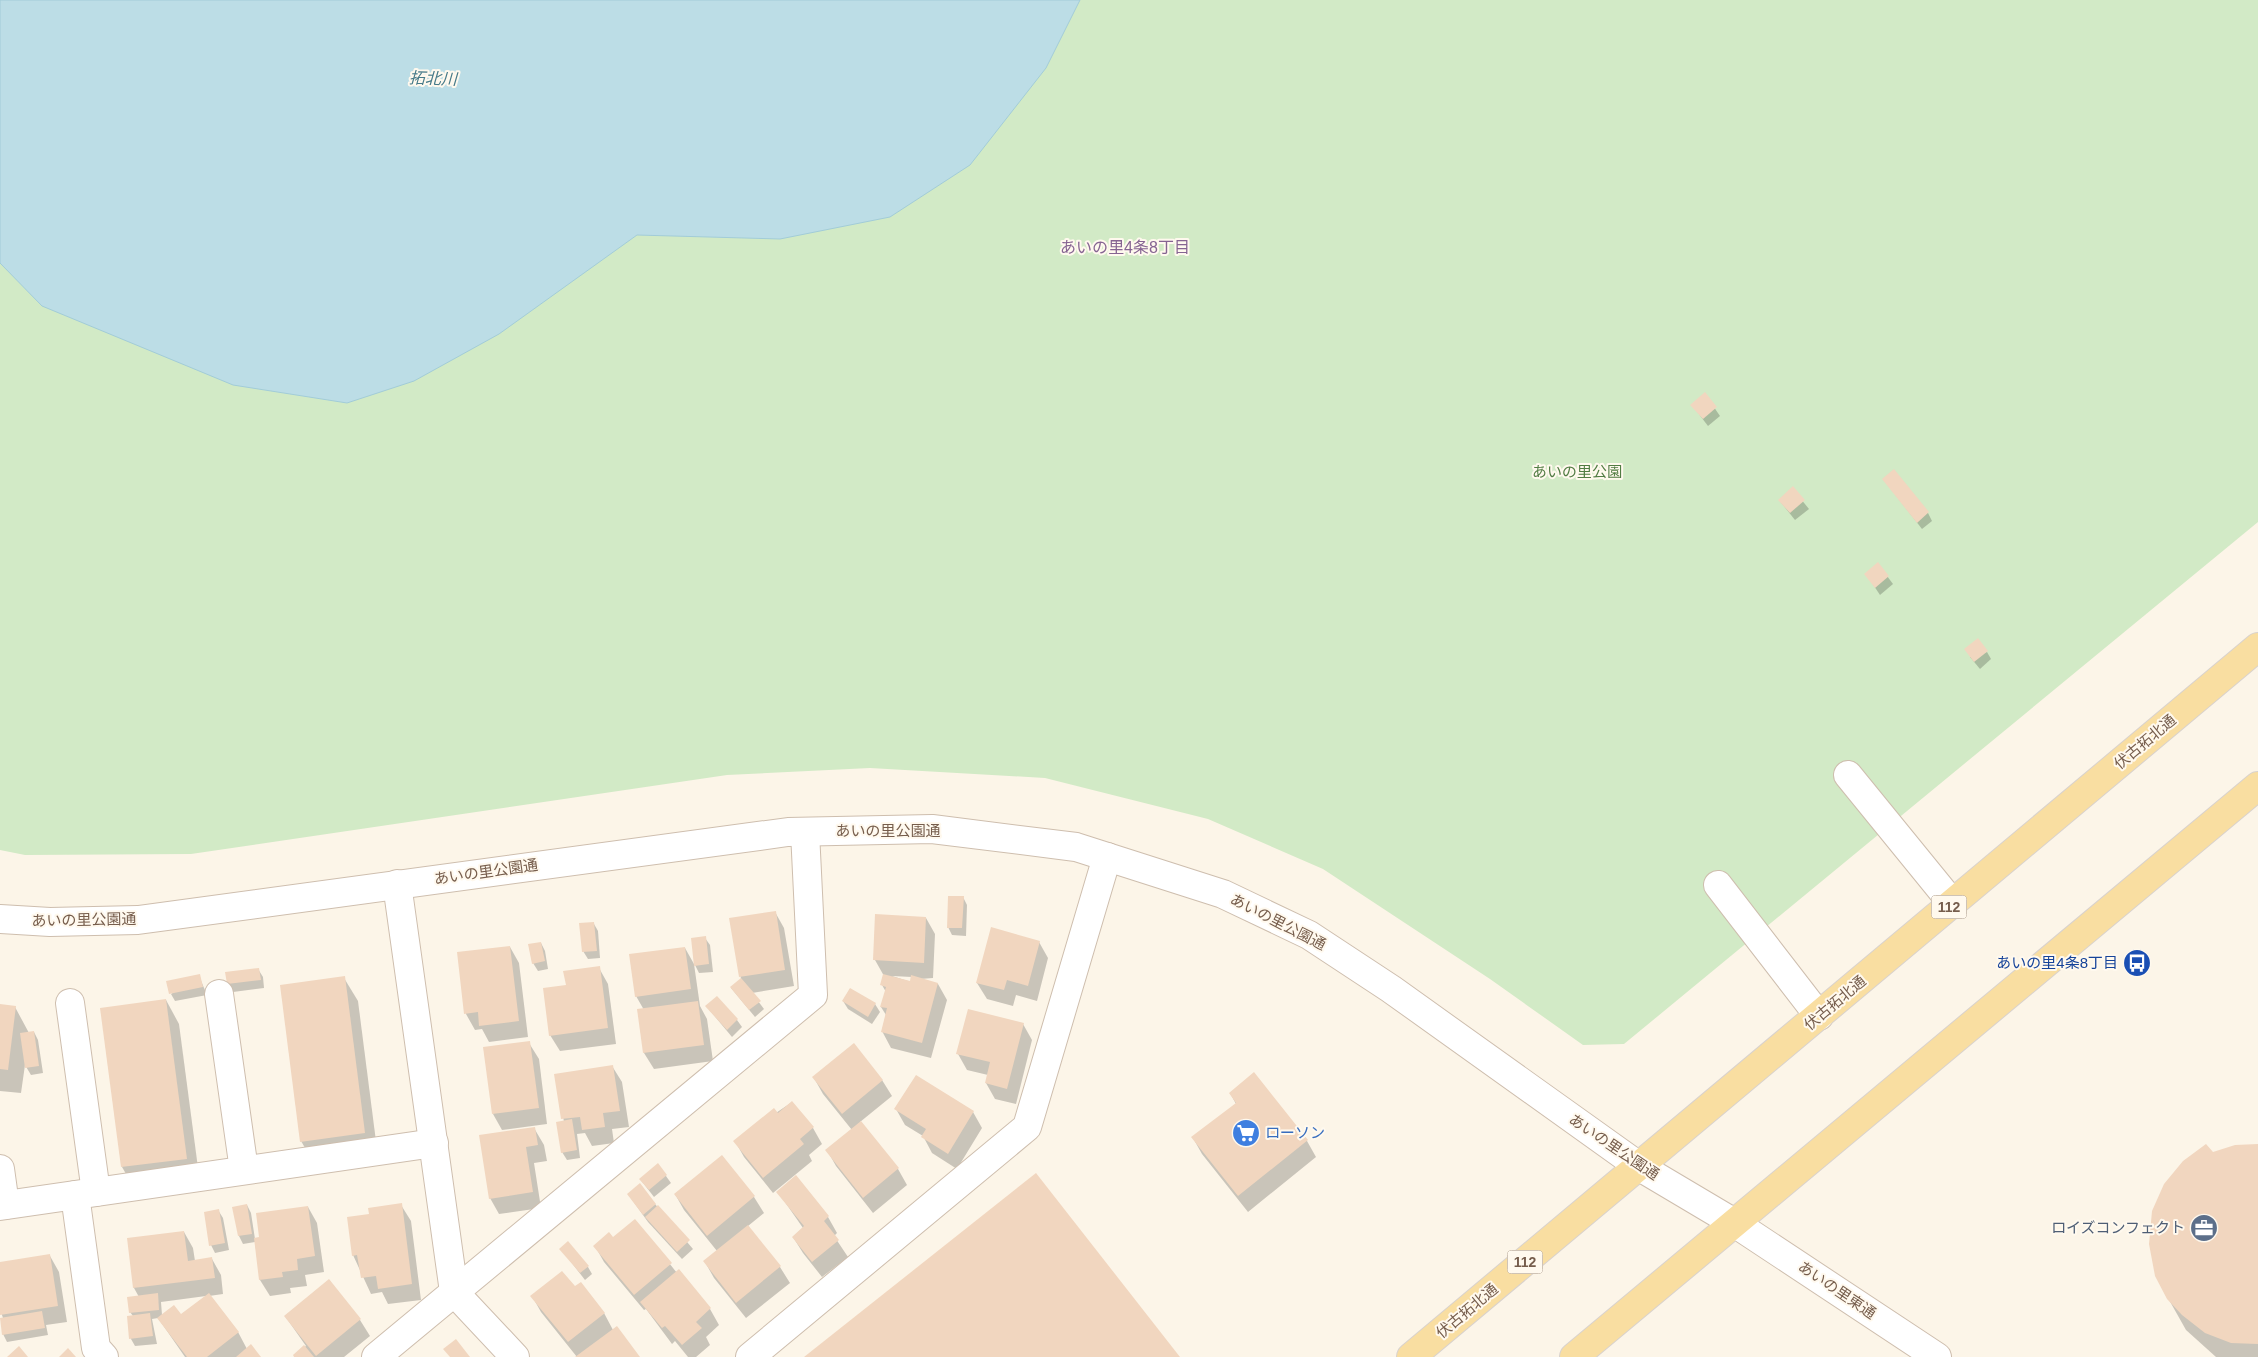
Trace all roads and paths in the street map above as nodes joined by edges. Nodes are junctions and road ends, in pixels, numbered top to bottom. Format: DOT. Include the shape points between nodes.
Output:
graph roads {
  1 [pos="2258,648"];
  2 [pos="1848,775"];
  3 [pos="2258,786"];
  4 [pos="805,832"];
  5 [pos="1107,857"];
  6 [pos="397,884"];
  7 [pos="1718,884"];
  8 [pos="1953,904"];
  9 [pos="0,920"];
  10 [pos="219,994"];
  11 [pos="70,1003"];
  12 [pos="1819,1016"];
  13 [pos="434,1143"];
  14 [pos="1640,1167"];
  15 [pos="0,1169"];
  16 [pos="244,1170"];
  17 [pos="85,1193"];
  18 [pos="2,1205"];
  19 [pos="1736,1224"];
  20 [pos="454,1292"];
  21 [pos="104,1357"];
  22 [pos="376,1357"];
  23 [pos="515,1357"];
  24 [pos="750,1357"];
  25 [pos="1411,1357"];
  26 [pos="1574,1357"];
  27 [pos="1937,1357"];
  1 -- 8 [label="main road, 伏古拓北通 / 112"];
  2 -- 8 [label="street"];
  3 -- 19 [label="main road"];
  4 -- 5 [label="street, あいの里公園通" via="932,829 1076,847"];
  4 -- 6 [label="street, あいの里公園通"];
  4 -- 20 [label="street" via="814,995"];
  5 -- 14 [label="street, あいの里公園通" via="1223,894 1309,935 1391,989"];
  5 -- 24 [label="street" via="1027,1127"];
  6 -- 9 [label="street, あいの里公園通" via="138,920"];
  6 -- 13 [label="street"];
  7 -- 12 [label="street"];
  8 -- 12 [label="main road, 伏古拓北通 / 112"];
  10 -- 16 [label="street"];
  11 -- 17 [label="street"];
  12 -- 14 [label="main road, 伏古拓北通 / 112"];
  13 -- 16 [label="street"];
  13 -- 20 [label="street"];
  14 -- 19 [label="street, あいの里公園通"];
  14 -- 25 [label="main road, 伏古拓北通 / 112"];
  15 -- 18 [label="street"];
  16 -- 17 [label="street"];
  17 -- 18 [label="street"];
  17 -- 21 [label="street" via="96,1348"];
  19 -- 26 [label="main road"];
  19 -- 27 [label="street, あいの里東通"];
  20 -- 22 [label="street"];
  20 -- 23 [label="street"];
}
